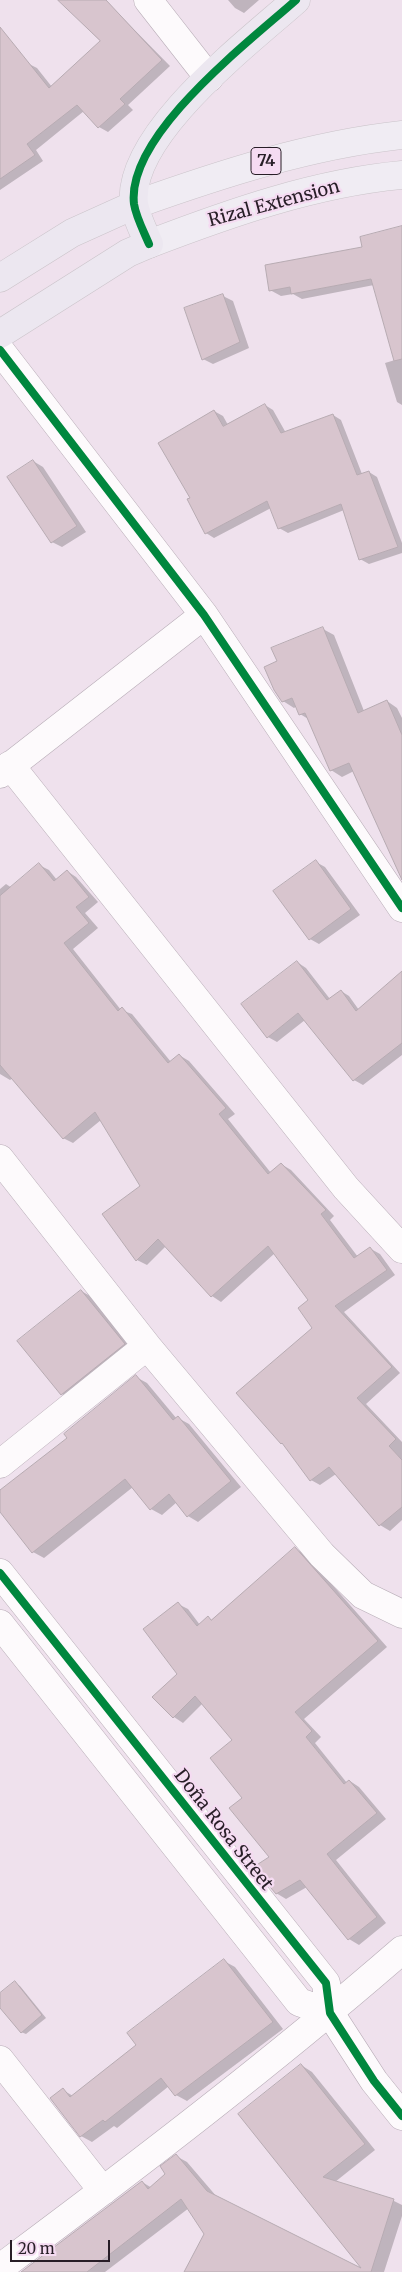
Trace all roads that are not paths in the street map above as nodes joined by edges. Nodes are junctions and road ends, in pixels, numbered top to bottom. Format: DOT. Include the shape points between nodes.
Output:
graph roads {
  1 [pos="148,0"];
  2 [pos="296,0"];
  3 [pos="209,78"];
  4 [pos="402,135"];
  5 [pos="402,175"];
  6 [pos="134,205"];
  7 [pos="149,244"];
  8 [pos="0,278"];
  9 [pos="0,334"];
  10 [pos="0,350"];
  11 [pos="204,615"];
  12 [pos="5,769"];
  13 [pos="402,908"];
  14 [pos="0,1159"];
  15 [pos="402,1249"];
  16 [pos="148,1346"];
  17 [pos="0,1464"];
  18 [pos="0,1573"];
  19 [pos="402,1614"];
  20 [pos="0,1624"];
  21 [pos="402,1950"];
  22 [pos="330,2013"];
  23 [pos="0,2060"];
  24 [pos="402,2116"];
  25 [pos="103,2192"];
  26 [pos="0,2268"];
  1 -- 3 [label="street"];
  2 -- 3 [label="highway"];
  3 -- 6 [label="highway" via="165,124 148,150 136,178"];
  4 -- 6 [label="main road, 74" via="265,161"];
  5 -- 7 [label="main road, Rizal Extension / 74" via="278,200"];
  6 -- 7 [label="highway"];
  6 -- 8 [label="highway, 74" via="72,233"];
  7 -- 9 [label="highway, 74" via="128,253"];
  10 -- 11 [label="street"];
  11 -- 12 [label="street"];
  11 -- 13 [label="street"];
  12 -- 15 [label="street" via="346,1188"];
  14 -- 16 [label="street"];
  16 -- 17 [label="street"];
  16 -- 19 [label="street" via="322,1555 363,1595"];
  18 -- 22 [label="street, Doña Rosa Street" via="326,1983"];
  20 -- 22 [label="street" via="299,2002"];
  21 -- 22 [label="street"];
  22 -- 24 [label="street, Doña Rosa Street" via="374,2082"];
  22 -- 25 [label="street"];
  23 -- 25 [label="street"];
  25 -- 26 [label="street"];
}
